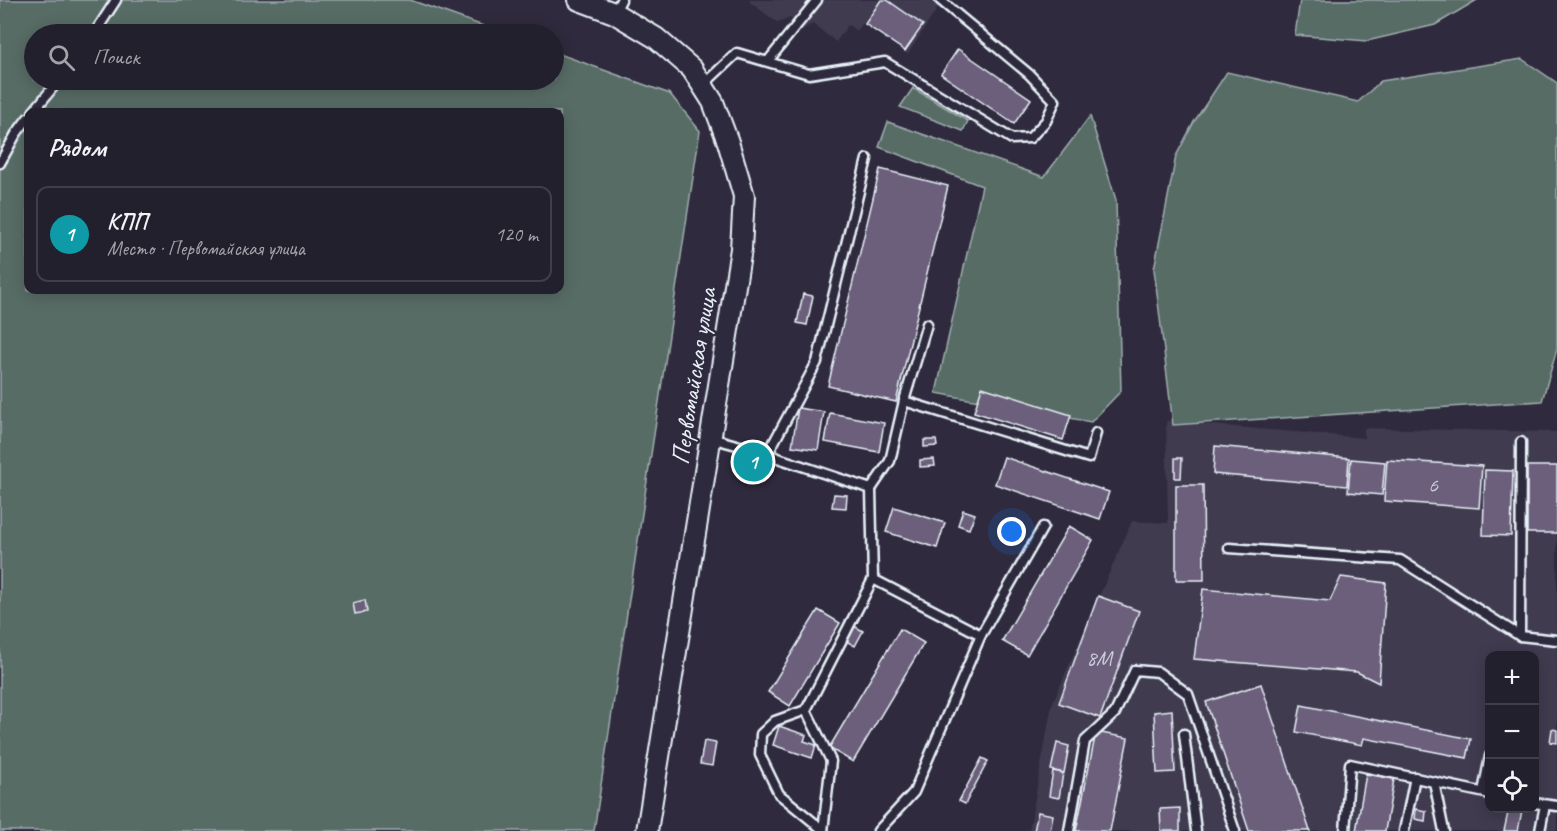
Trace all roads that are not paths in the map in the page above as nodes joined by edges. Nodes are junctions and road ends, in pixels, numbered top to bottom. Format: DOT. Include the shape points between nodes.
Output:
graph roads {
  1 [pos="116,0"];
  2 [pos="579,0"];
  3 [pos="817,0"];
  4 [pos="940,0"];
  5 [pos="612,4"];
  6 [pos="100,24"];
  7 [pos="768,61"];
  8 [pos="703,86"];
  9 [pos="51,90"];
  10 [pos="36,108"];
  11 [pos="24,123"];
  12 [pos="867,159"];
  13 [pos="0,163"];
  14 [pos="927,324"];
  15 [pos="904,401"];
  16 [pos="1096,433"];
  17 [pos="711,438"];
  18 [pos="1521,442"];
  19 [pos="767,455"];
  20 [pos="871,489"];
  21 [pos="1043,527"];
  22 [pos="1229,548"];
  23 [pos="873,579"];
  24 [pos="981,635"];
  25 [pos="1520,636"];
  26 [pos="1557,640"];
  27 [pos="806,710"];
  28 [pos="1185,734"];
  29 [pos="1415,777"];
  30 [pos="1434,782"];
  31 [pos="1485,793"];
  32 [pos="1539,803"];
  33 [pos="1545,805"];
  34 [pos="1557,806"];
  35 [pos="823,830"];
  36 [pos="647,831"];
  37 [pos="878,831"];
  38 [pos="1069,831"];
  39 [pos="1196,831"];
  40 [pos="1235,831"];
  41 [pos="1344,831"];
  42 [pos="1404,831"];
  43 [pos="1444,831"];
  44 [pos="1540,831"];
  1 -- 6 [label="lane"];
  2 -- 5 [label="street, Первомайская улица"];
  3 -- 7 [label="lane"];
  4 -- 7 [label="lane" via="1029,74 1055,101 1046,121 1030,138 1012,139 885,62 809,74"];
  5 -- 8 [label="street, Первомайская улица" via="692,69"];
  7 -- 8 [label="lane" via="737,53"];
  8 -- 17 [label="street, Первомайская улица" via="728,142 744,196 741,249"];
  9 -- 10 [label="lane"];
  11 -- 13 [label="lane"];
  12 -- 19 [label="lane" via="818,362"];
  14 -- 15 [label="lane"];
  15 -- 16 [label="lane" via="1089,458"];
  15 -- 20 [label="lane" via="890,462"];
  17 -- 19 [label="lane"];
  17 -- 36 [label="street, Первомайская улица"];
  18 -- 25 [label="lane"];
  19 -- 20 [label="lane"];
  20 -- 23 [label="lane"];
  21 -- 24 [label="lane"];
  22 -- 25 [label="lane" via="1400,560"];
  23 -- 24 [label="lane"];
  23 -- 27 [label="lane"];
  24 -- 37 [label="lane" via="914,792"];
  25 -- 26 [label="lane"];
  27 -- 35 [label="lane" via="831,761"];
  27 -- 35 [label="lane" via="775,721 760,734 760,755 779,794"];
  28 -- 39 [label="lane"];
  29 -- 30 [label="lane"];
  29 -- 41 [label="lane" via="1350,764"];
  29 -- 42 [label="lane"];
  30 -- 31 [label="lane"];
  30 -- 43 [label="lane"];
  32 -- 33 [label="lane"];
  33 -- 34 [label="lane"];
  33 -- 44 [label="lane"];
  38 -- 40 [label="lane" via="1085,741 1115,713 1134,670 1158,672 1188,694"];
}
